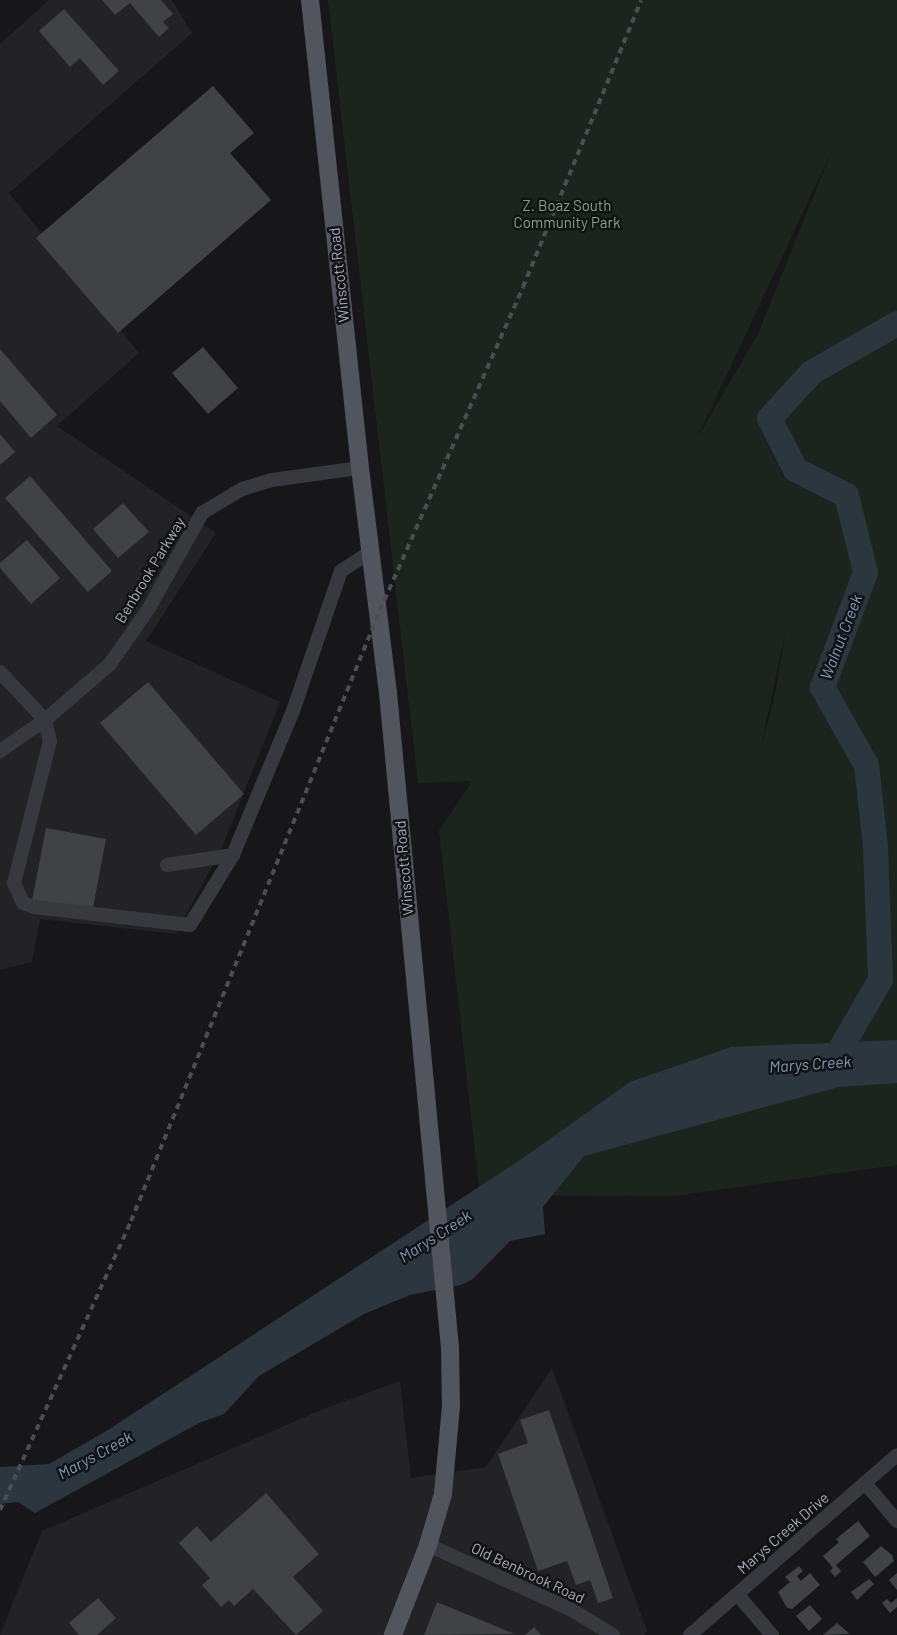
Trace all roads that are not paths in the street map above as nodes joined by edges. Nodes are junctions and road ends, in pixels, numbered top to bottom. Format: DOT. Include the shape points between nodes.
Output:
graph roads {
  1 [pos="310,0"];
  2 [pos="360,468"];
  3 [pos="372,551"];
  4 [pos="0,672"];
  5 [pos="45,720"];
  6 [pos="0,750"];
  7 [pos="233,855"];
  8 [pos="166,865"];
  9 [pos="897,1455"];
  10 [pos="865,1483"];
  11 [pos="897,1521"];
  12 [pos="428,1545"];
  13 [pos="737,1594"];
  14 [pos="393,1635"];
  15 [pos="613,1635"];
  16 [pos="690,1635"];
  17 [pos="772,1635"];
  1 -- 2 [label="main road, Winscott Road"];
  2 -- 3 [label="main road, Winscott Road"];
  2 -- 5 [label="street, Benbrook Parkway" via="272,480 242,489 202,513 149,608 110,664"];
  3 -- 7 [label="street" via="341,572 293,711"];
  3 -- 12 [label="main road, Winscott Road" via="448,1330 451,1406 446,1467 443,1494"];
  4 -- 5 [label="street"];
  5 -- 6 [label="street, Benbrook Parkway"];
  5 -- 7 [label="street" via="50,741 14,883 23,903 34,907 190,925"];
  7 -- 8 [label="street"];
  9 -- 10 [label="street, Marys Creek Drive"];
  10 -- 11 [label="street"];
  10 -- 13 [label="street, Marys Creek Drive"];
  12 -- 14 [label="main road, Winscott Road"];
  12 -- 15 [label="street, Old Benbrook Road" via="570,1609"];
  13 -- 16 [label="street, Marys Creek Drive"];
  13 -- 17 [label="street"];
}
